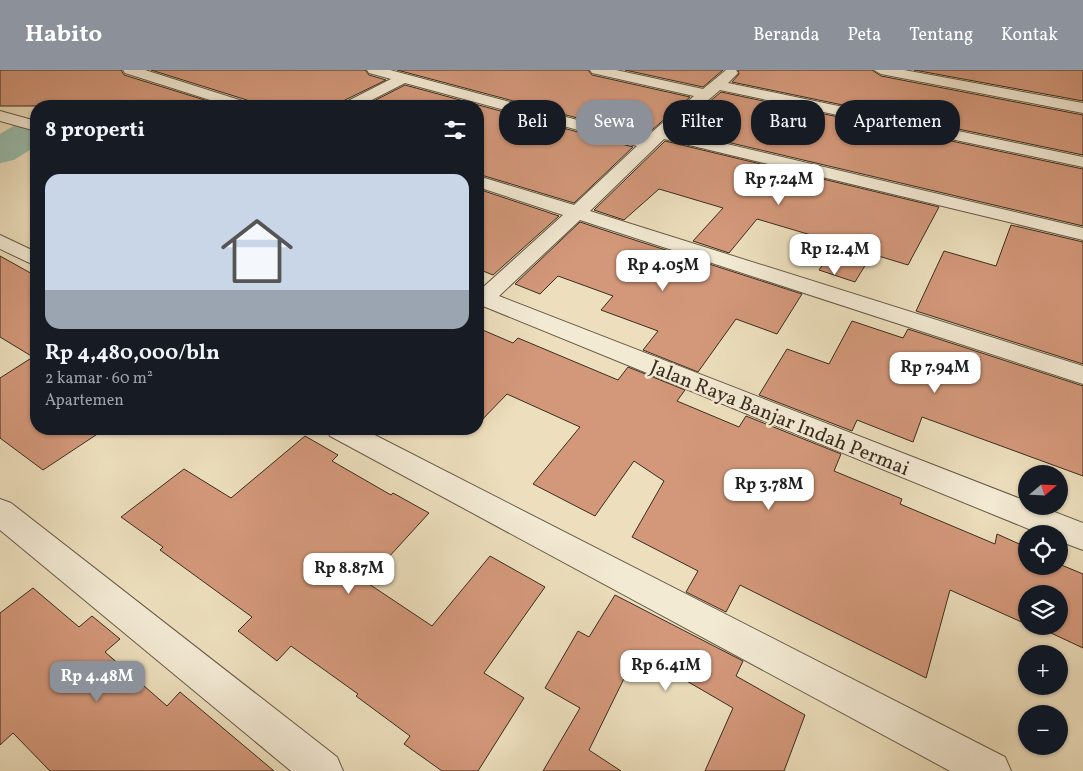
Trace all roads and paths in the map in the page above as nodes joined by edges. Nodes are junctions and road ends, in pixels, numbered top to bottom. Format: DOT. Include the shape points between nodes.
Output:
graph roads {
  1 [pos="130,70"];
  2 [pos="597,70"];
  3 [pos="734,70"];
  4 [pos="880,70"];
  5 [pos="389,73"];
  6 [pos="1008,77"];
  7 [pos="711,89"];
  8 [pos="1002,92"];
  9 [pos="225,100"];
  10 [pos="356,100"];
  11 [pos="1083,108"];
  12 [pos="0,116"];
  13 [pos="30,125"];
  14 [pos="654,139"];
  15 [pos="1083,162"];
  16 [pos="484,183"];
  17 [pos="576,212"];
  18 [pos="1083,234"];
  19 [pos="0,241"];
  20 [pos="30,257"];
  21 [pos="484,295"];
  22 [pos="484,300"];
  23 [pos="1083,375"];
  24 [pos="351,435"];
  25 [pos="0,512"];
  26 [pos="1083,537"];
  27 [pos="322,771"];
  28 [pos="991,771"];
  1 -- 9 [label="street"];
  2 -- 7 [label="street"];
  3 -- 7 [label="street"];
  4 -- 8 [label="street"];
  5 -- 10 [label="street"];
  5 -- 14 [label="street"];
  6 -- 8 [label="street"];
  7 -- 14 [label="street"];
  7 -- 15 [label="street"];
  8 -- 11 [label="street"];
  12 -- 13 [label="street"];
  14 -- 17 [label="street"];
  14 -- 18 [label="street"];
  16 -- 17 [label="street"];
  17 -- 21 [label="street"];
  17 -- 23 [label="street"];
  19 -- 20 [label="street"];
  22 -- 26 [label="street, Jalan Raya Banjar Indah Permai"];
  24 -- 28 [label="street"];
  25 -- 27 [label="street"];
}
